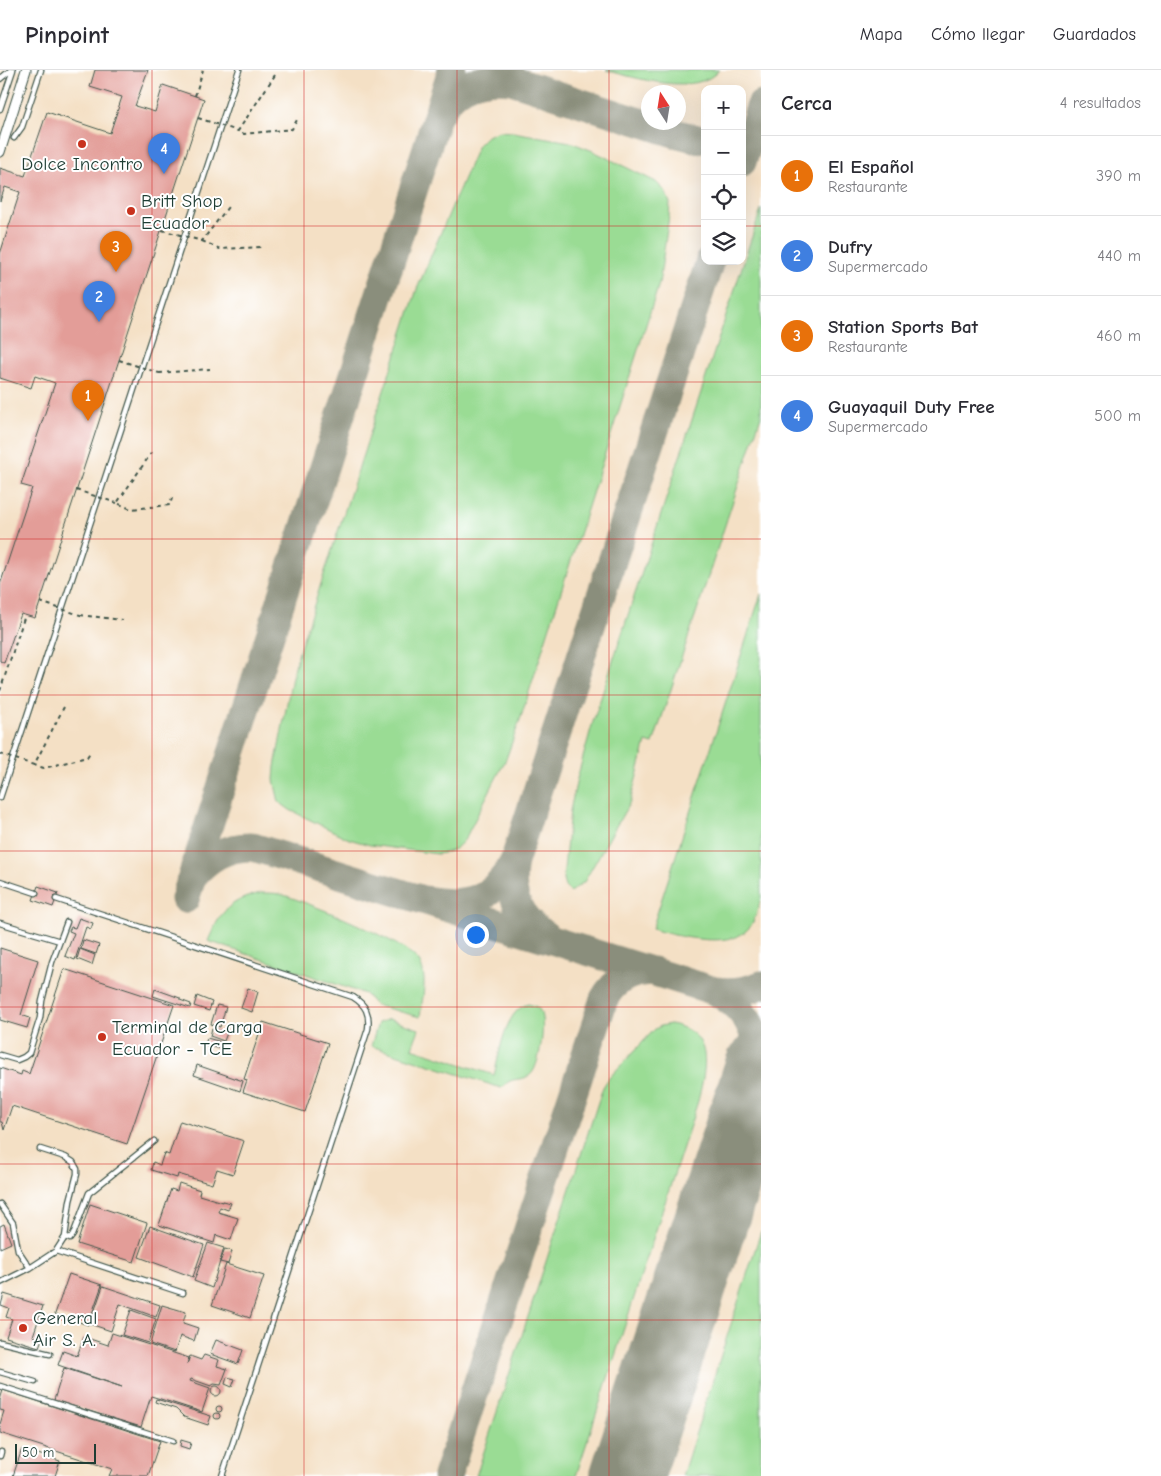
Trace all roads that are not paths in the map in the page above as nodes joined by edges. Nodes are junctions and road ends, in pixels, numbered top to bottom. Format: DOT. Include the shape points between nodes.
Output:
graph roads {
  1 [pos="12,70"];
  2 [pos="26,70"];
  3 [pos="41,70"];
  4 [pos="239,70"];
  5 [pos="0,79"];
  6 [pos="0,109"];
  7 [pos="14,138"];
  8 [pos="0,152"];
  9 [pos="0,798"];
  10 [pos="0,881"];
  11 [pos="36,893"];
  12 [pos="56,899"];
  13 [pos="0,922"];
  14 [pos="67,922"];
  15 [pos="60,941"];
  16 [pos="0,1055"];
  17 [pos="154,1141"];
  18 [pos="40,1148"];
  19 [pos="0,1204"];
  20 [pos="65,1238"];
  21 [pos="56,1251"];
  22 [pos="30,1268"];
  23 [pos="0,1283"];
  24 [pos="183,1293"];
  25 [pos="0,1342"];
  26 [pos="50,1354"];
  27 [pos="0,1372"];
  28 [pos="35,1382"];
  29 [pos="0,1386"];
  30 [pos="173,1441"];
  31 [pos="222,1476"];
  1 -- 5 [label="lane"];
  1 -- 6 [label="lane"];
  2 -- 8 [label="street"];
  3 -- 7 [label="lane" via="22,127"];
  4 -- 9 [label="lane"];
  10 -- 11 [label="lane"];
  12 -- 31 [label="lane" via="353,997 360,1001 368,1014 368,1029"];
  13 -- 15 [label="lane"];
  14 -- 15 [label="lane"];
  15 -- 16 [label="lane" via="29,1053 18,1060"];
  17 -- 20 [label="lane" via="90,1193 73,1236"];
  18 -- 20 [label="lane" via="65,1157 77,1169"];
  19 -- 22 [label="lane" via="13,1224 18,1250"];
  20 -- 21 [label="lane"];
  21 -- 22 [label="lane"];
  21 -- 24 [label="lane"];
  22 -- 23 [label="lane"];
  25 -- 26 [label="lane"];
  27 -- 28 [label="lane"];
  29 -- 30 [label="lane"];
}
